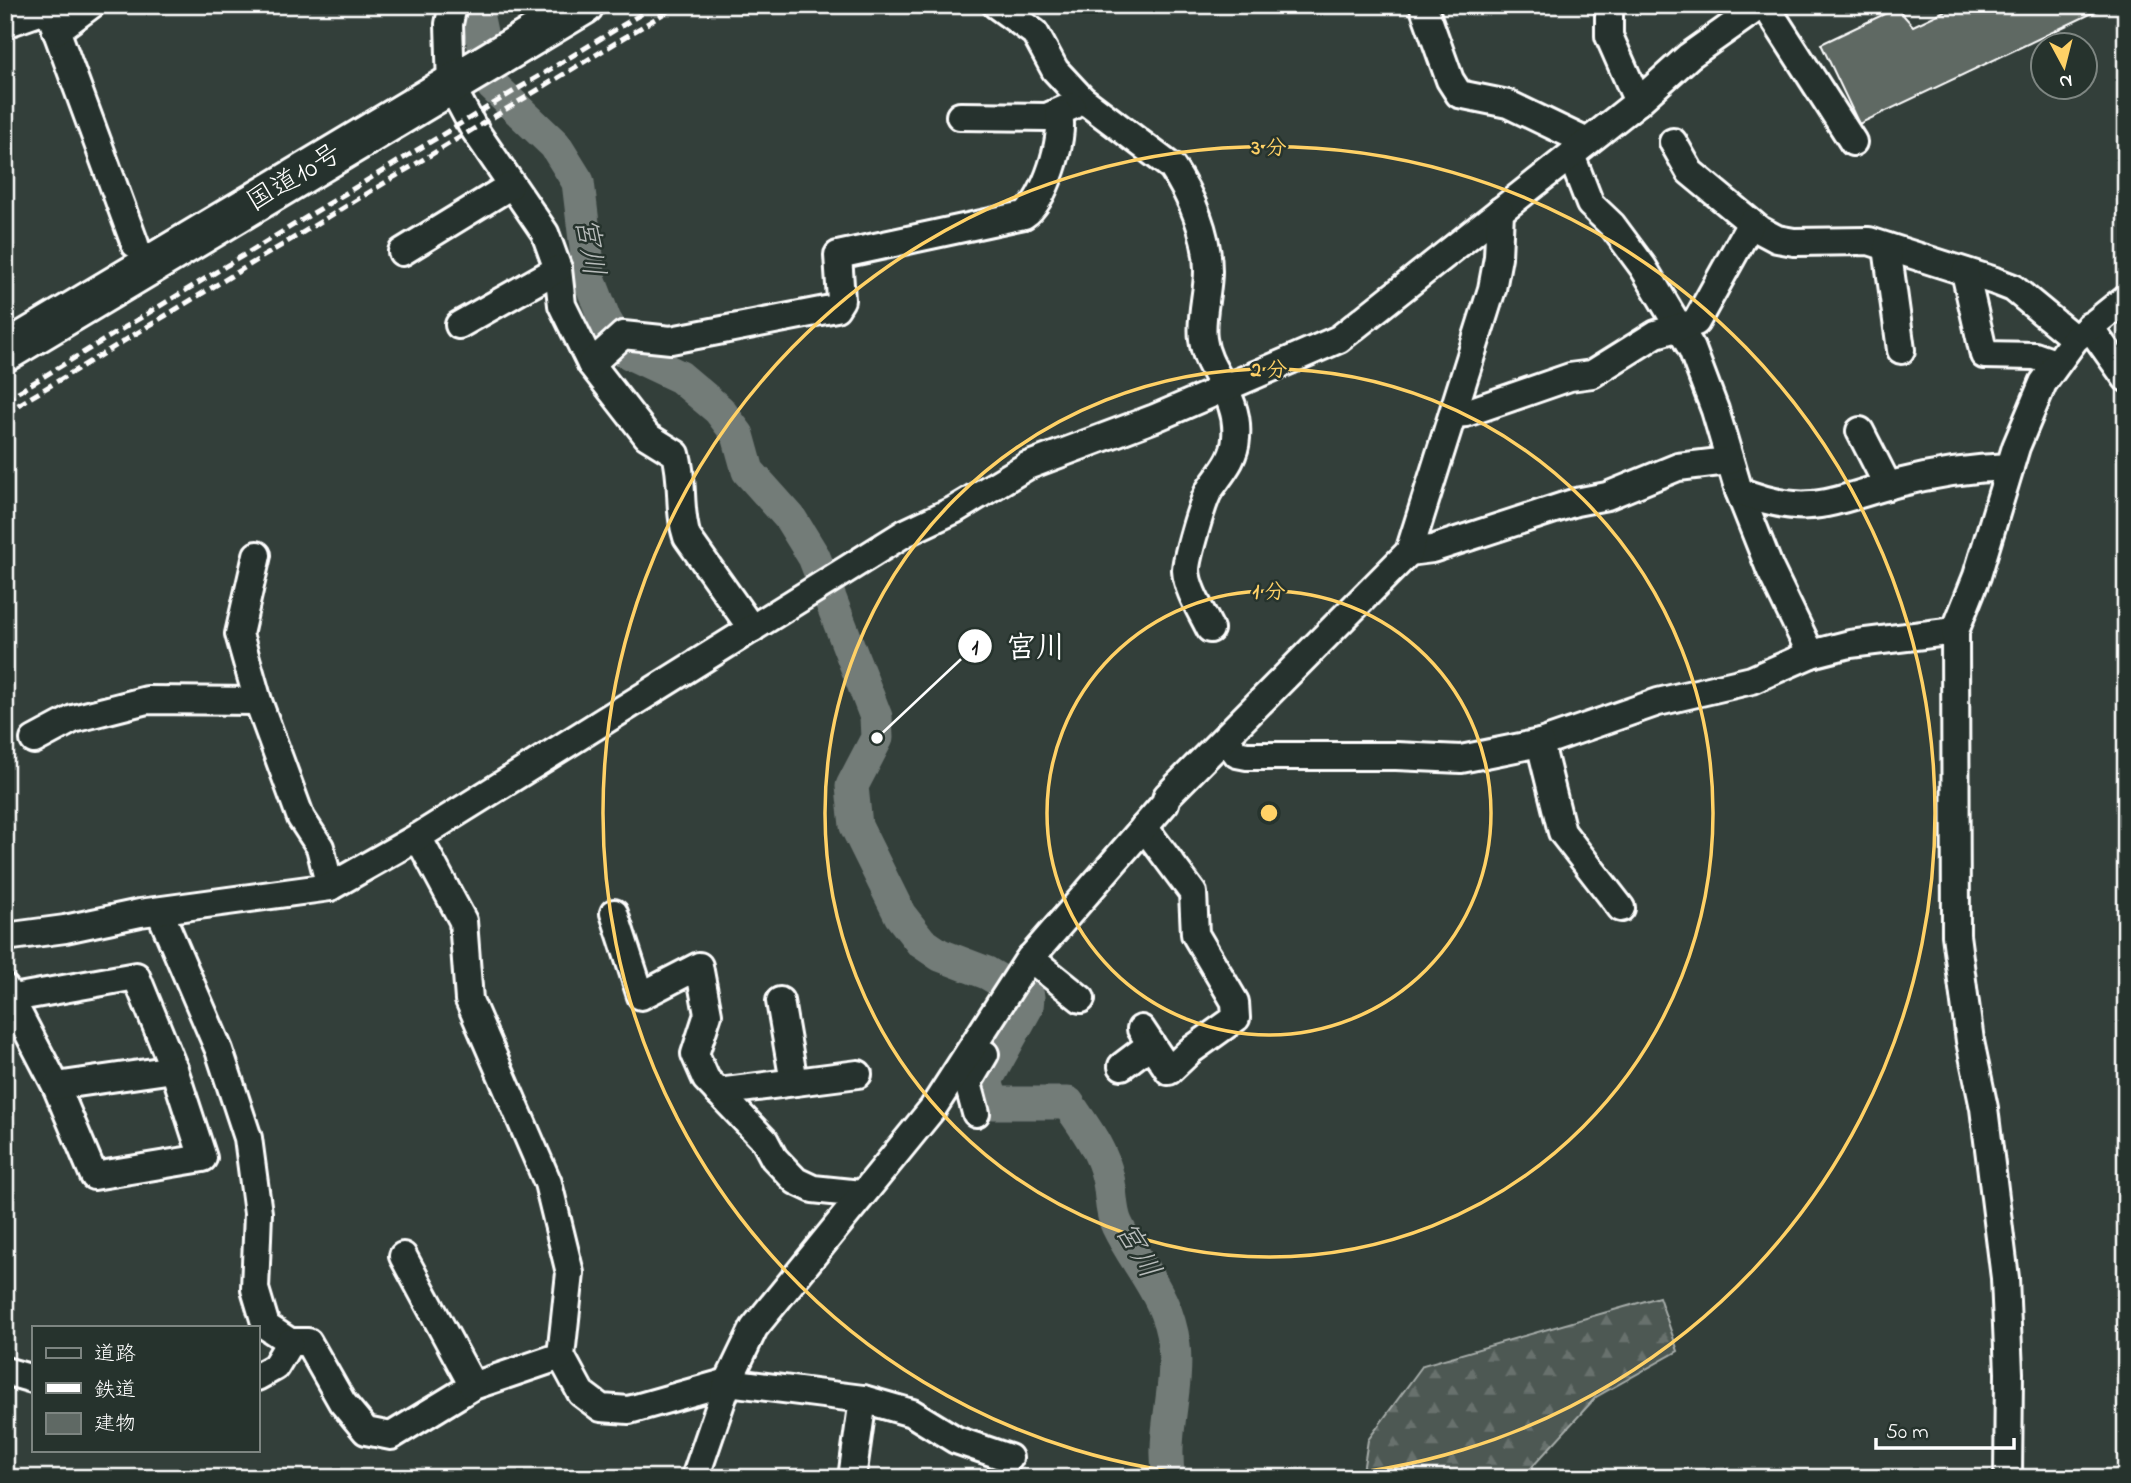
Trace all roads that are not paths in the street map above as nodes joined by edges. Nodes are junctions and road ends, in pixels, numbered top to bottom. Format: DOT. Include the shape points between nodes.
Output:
graph roads {
  1 [pos="91,5"];
  2 [pos="453,5"];
  3 [pos="532,5"];
  4 [pos="584,5"];
  5 [pos="996,5"];
  6 [pos="1423,5"];
  7 [pos="1609,5"];
  8 [pos="1763,5"];
  9 [pos="50,15"];
  10 [pos="5,24"];
  11 [pos="451,70"];
  12 [pos="1082,99"];
  13 [pos="1638,102"];
  14 [pos="1059,114"];
  15 [pos="960,116"];
  16 [pos="1673,142"];
  17 [pos="1853,142"];
  18 [pos="1579,148"];
  19 [pos="510,186"];
  20 [pos="1500,211"];
  21 [pos="1751,223"];
  22 [pos="135,244"];
  23 [pos="1887,247"];
  24 [pos="402,251"];
  25 [pos="558,269"];
  26 [pos="1965,272"];
  27 [pos="2126,298"];
  28 [pos="5,324"];
  29 [pos="459,325"];
  30 [pos="1682,328"];
  31 [pos="2082,333"];
  32 [pos="1901,350"];
  33 [pos="5,352"];
  34 [pos="2055,363"];
  35 [pos="591,364"];
  36 [pos="2126,378"];
  37 [pos="1226,386"];
  38 [pos="1454,414"];
  39 [pos="1860,431"];
  40 [pos="1728,461"];
  41 [pos="2010,467"];
  42 [pos="1888,486"];
  43 [pos="1739,491"];
  44 [pos="1409,551"];
  45 [pos="257,555"];
  46 [pos="752,629"];
  47 [pos="1210,629"];
  48 [pos="1955,631"];
  49 [pos="1811,654"];
  50 [pos="258,701"];
  51 [pos="1225,738"];
  52 [pos="34,740"];
  53 [pos="1540,743"];
  54 [pos="1144,827"];
  55 [pos="418,837"];
  56 [pos="330,887"];
  57 [pos="1621,908"];
  58 [pos="160,912"];
  59 [pos="614,913"];
  60 [pos="5,937"];
  61 [pos="1028,960"];
  62 [pos="9,993"];
  63 [pos="1081,999"];
  64 [pos="780,1001"];
  65 [pos="997,1008"];
  66 [pos="1122,1066"];
  67 [pos="174,1069"];
  68 [pos="858,1074"];
  69 [pos="794,1082"];
  70 [pos="56,1086"];
  71 [pos="718,1092"];
  72 [pos="976,1113"];
  73 [pos="861,1194"];
  74 [pos="403,1256"];
  75 [pos="290,1342"];
  76 [pos="561,1356"];
  77 [pos="5,1371"];
  78 [pos="259,1376"];
  79 [pos="32,1379"];
  80 [pos="728,1382"];
  81 [pos="473,1386"];
  82 [pos="863,1399"];
  83 [pos="1009,1458"];
  84 [pos="695,1478"];
  85 [pos="852,1478"];
  86 [pos="2008,1478"];
  1 -- 9 [label="street"];
  2 -- 11 [label="street"];
  3 -- 11 [label="highway, 国道10号"];
  4 -- 11 [label="highway, 国道10号"];
  5 -- 12 [label="street" via="1035,33 1055,70"];
  6 -- 18 [label="street" via="1459,94 1508,104"];
  7 -- 13 [label="street" via="1609,36"];
  8 -- 13 [label="street" via="1689,56"];
  8 -- 17 [label="street"];
  9 -- 10 [label="street"];
  9 -- 22 [label="street"];
  11 -- 19 [label="street" via="468,119"];
  11 -- 22 [label="highway, 国道10号"];
  11 -- 33 [label="highway, 国道10号"];
  12 -- 14 [label="street"];
  12 -- 37 [label="street" via="1172,167 1181,181 1206,251 1202,338 1206,355"];
  13 -- 18 [label="street"];
  14 -- 15 [label="street"];
  14 -- 35 [label="street" via="1062,127 1042,193 1024,215 838,255 841,300 836,309 671,340 623,335"];
  16 -- 21 [label="street" via="1690,172"];
  18 -- 20 [label="street"];
  18 -- 30 [label="street" via="1590,204 1612,225"];
  19 -- 24 [label="street"];
  19 -- 25 [label="street" via="545,233"];
  20 -- 37 [label="street" via="1339,339"];
  20 -- 38 [label="street" via="1492,289"];
  21 -- 23 [label="street" via="1777,239 1794,242 1857,240"];
  21 -- 30 [label="street" via="1701,316"];
  22 -- 28 [label="highway, 国道10号"];
  23 -- 26 [label="street"];
  23 -- 32 [label="street"];
  25 -- 29 [label="street"];
  25 -- 35 [label="street" via="562,305"];
  26 -- 31 [label="street" via="2013,288"];
  26 -- 34 [label="street" via="1984,355 2035,356"];
  27 -- 31 [label="street"];
  30 -- 38 [label="street" via="1656,334 1591,374 1570,376 1466,414"];
  30 -- 40 [label="street" via="1715,410"];
  31 -- 34 [label="street"];
  31 -- 36 [label="street"];
  34 -- 41 [label="street"];
  35 -- 46 [label="street" via="647,436 676,454 687,537"];
  37 -- 46 [label="street" via="1027,466 905,533"];
  37 -- 47 [label="street" via="1237,437 1233,455 1207,493 1186,569"];
  38 -- 44 [label="street"];
  39 -- 42 [label="street"];
  40 -- 43 [label="street"];
  40 -- 44 [label="street" via="1678,467 1607,496 1432,549"];
  41 -- 42 [label="street" via="1967,469"];
  41 -- 48 [label="street" via="1978,576"];
  42 -- 43 [label="street" via="1814,506 1789,506"];
  43 -- 49 [label="street"];
  44 -- 51 [label="street"];
  45 -- 50 [label="street" via="239,634"];
  46 -- 55 [label="street"];
  48 -- 49 [label="street" via="1850,644"];
  48 -- 86 [label="street" via="1956,935 2005,1278"];
  49 -- 53 [label="street" via="1752,680 1658,702"];
  50 -- 52 [label="street" via="147,700 73,719"];
  50 -- 56 [label="street" via="301,818 320,847"];
  51 -- 53 [label="street" via="1237,754 1247,756 1461,759"];
  51 -- 54 [label="street" via="1167,796"];
  53 -- 57 [label="street" via="1562,832"];
  54 -- 61 [label="street"];
  54 -- 66 [label="street" via="1193,893 1195,934 1235,1002 1236,1018 1169,1071 1146,1037"];
  55 -- 56 [label="street"];
  55 -- 76 [label="street" via="463,921 468,1000 548,1184 570,1273"];
  56 -- 58 [label="street"];
  58 -- 60 [label="street"];
  58 -- 75 [label="street" via="219,1050 248,1138 258,1213 256,1289 266,1326"];
  59 -- 71 [label="street" via="641,996 699,966 708,1014 695,1054 706,1079"];
  61 -- 63 [label="street"];
  61 -- 65 [label="street"];
  62 -- 67 [label="street" via="136,976"];
  62 -- 70 [label="street"];
  64 -- 69 [label="street"];
  65 -- 72 [label="street" via="998,1033 968,1083"];
  65 -- 73 [label="street" via="933,1108"];
  67 -- 70 [label="street"];
  67 -- 70 [label="street" via="203,1158 94,1176"];
  68 -- 69 [label="street"];
  69 -- 71 [label="street"];
  71 -- 73 [label="street" via="796,1181 813,1189"];
  73 -- 80 [label="street" via="754,1328"];
  74 -- 81 [label="street"];
  75 -- 78 [label="street" via="275,1367"];
  75 -- 81 [label="street" via="308,1342 342,1402 366,1431 391,1436"];
  76 -- 80 [label="street" via="582,1392 601,1408 629,1410"];
  76 -- 81 [label="street"];
  77 -- 79 [label="street"];
  80 -- 82 [label="street"];
  80 -- 84 [label="street"];
  82 -- 83 [label="street" via="912,1413 956,1440"];
  82 -- 85 [label="street"];
}
